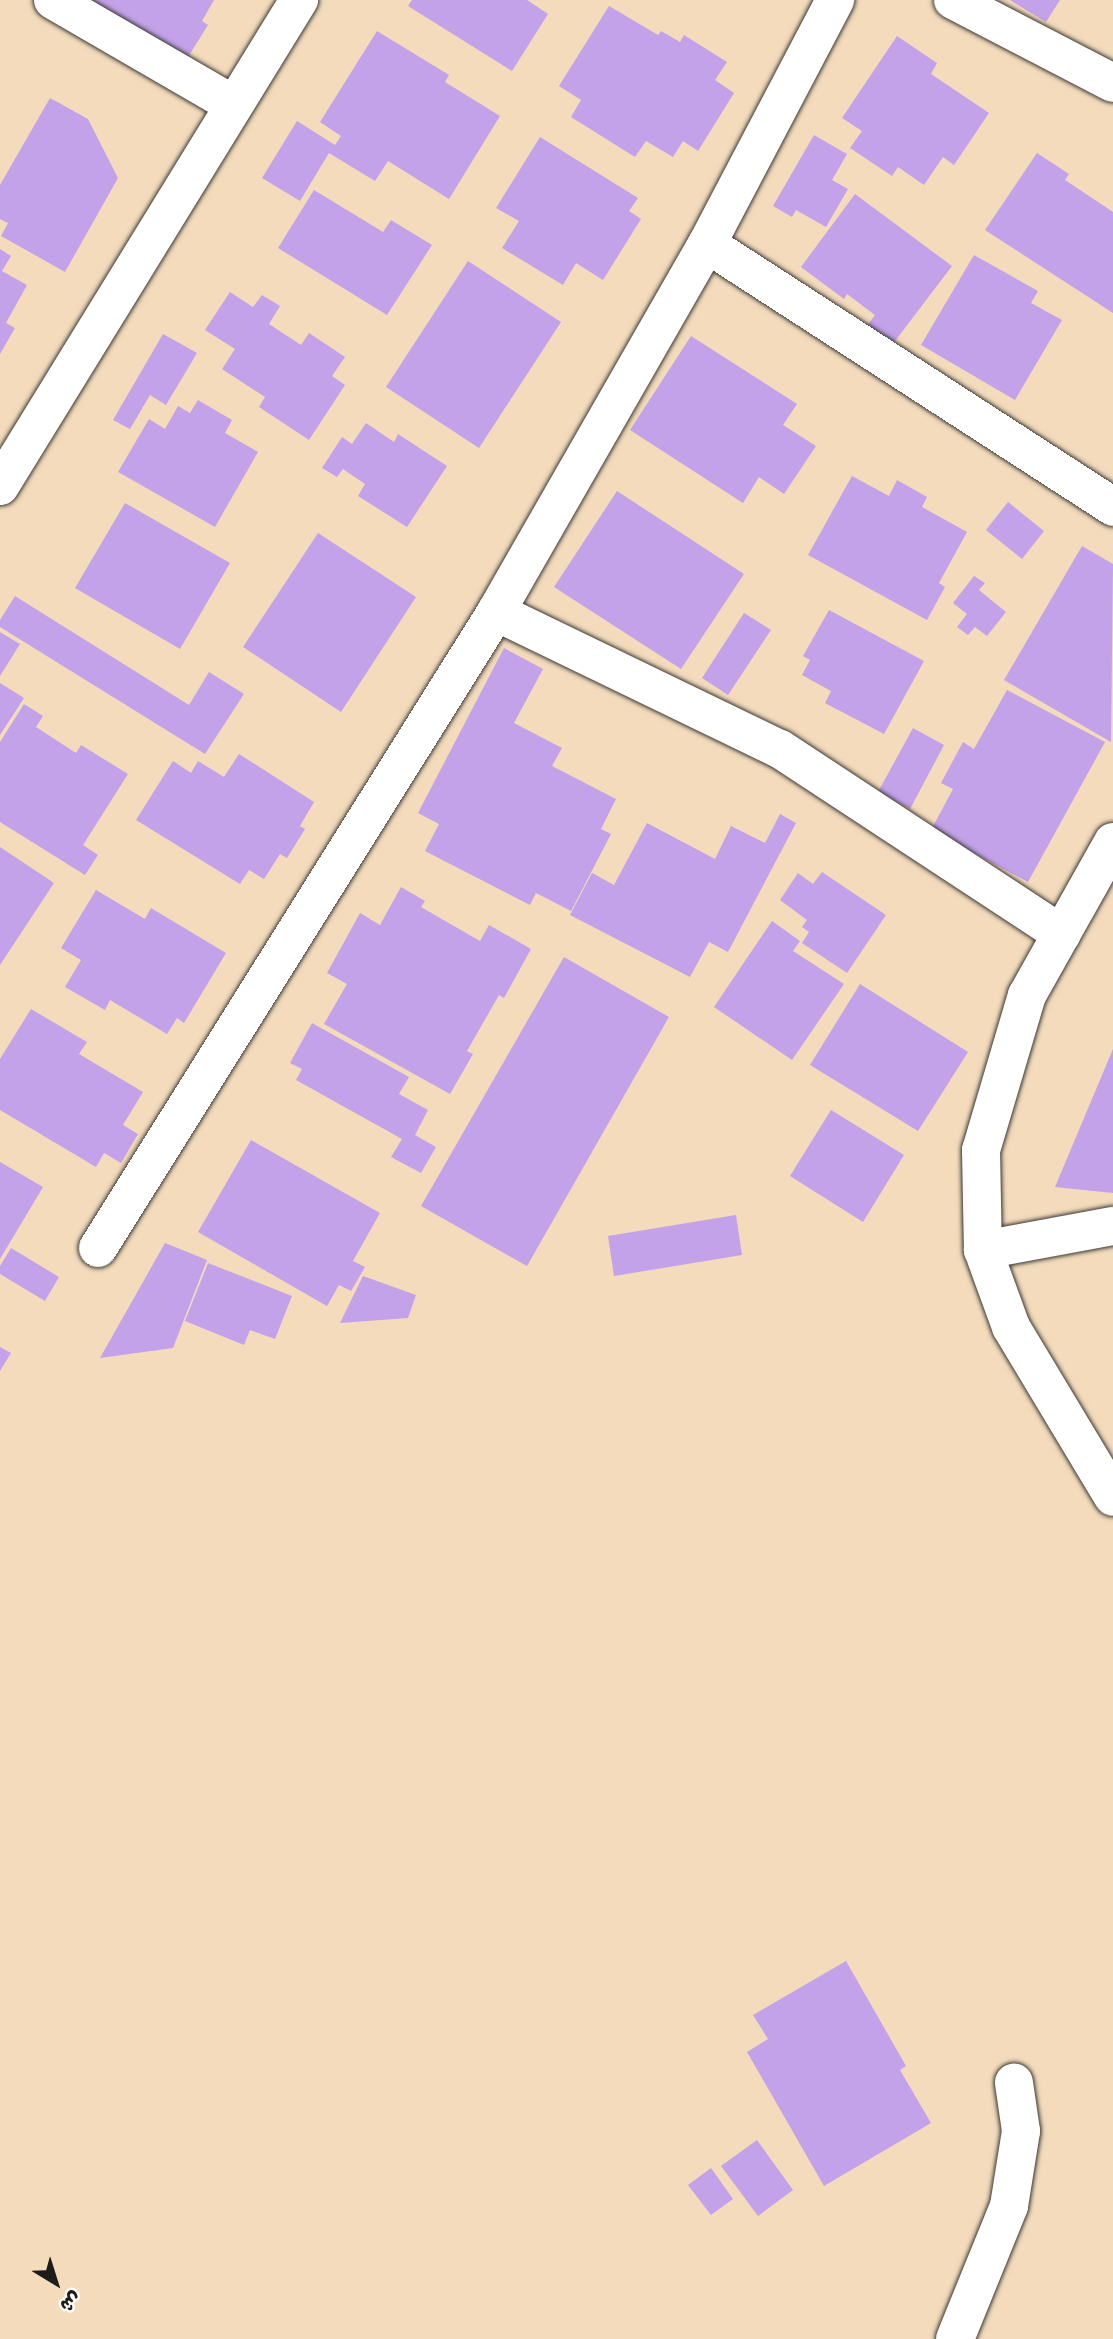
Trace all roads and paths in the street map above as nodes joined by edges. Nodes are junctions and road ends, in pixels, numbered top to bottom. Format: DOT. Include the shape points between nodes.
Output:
graph roads {
  1 [pos="53,0"];
  2 [pos="299,0"];
  3 [pos="835,0"];
  4 [pos="953,0"];
  5 [pos="1113,83"];
  6 [pos="234,105"];
  7 [pos="707,244"];
  8 [pos="1,482"];
  9 [pos="1113,507"];
  10 [pos="496,612"];
  11 [pos="1113,842"];
  12 [pos="1062,934"];
  13 [pos="1113,1226"];
  14 [pos="98,1248"];
  15 [pos="983,1250"];
  16 [pos="1113,1497"];
  17 [pos="1014,2083"];
  18 [pos="955,2339"];
  1 -- 6 [label="street"];
  2 -- 6 [label="street"];
  3 -- 7 [label="street"];
  4 -- 5 [label="street"];
  6 -- 8 [label="street"];
  7 -- 9 [label="street"];
  7 -- 10 [label="street"];
  10 -- 12 [label="street" via="780,749"];
  10 -- 14 [label="street"];
  11 -- 12 [label="street"];
  12 -- 15 [label="street" via="1027,995 981,1150"];
  13 -- 15 [label="street"];
  15 -- 16 [label="street" via="1011,1327"];
  17 -- 18 [label="street" via="1021,2131 1009,2206"];
}
